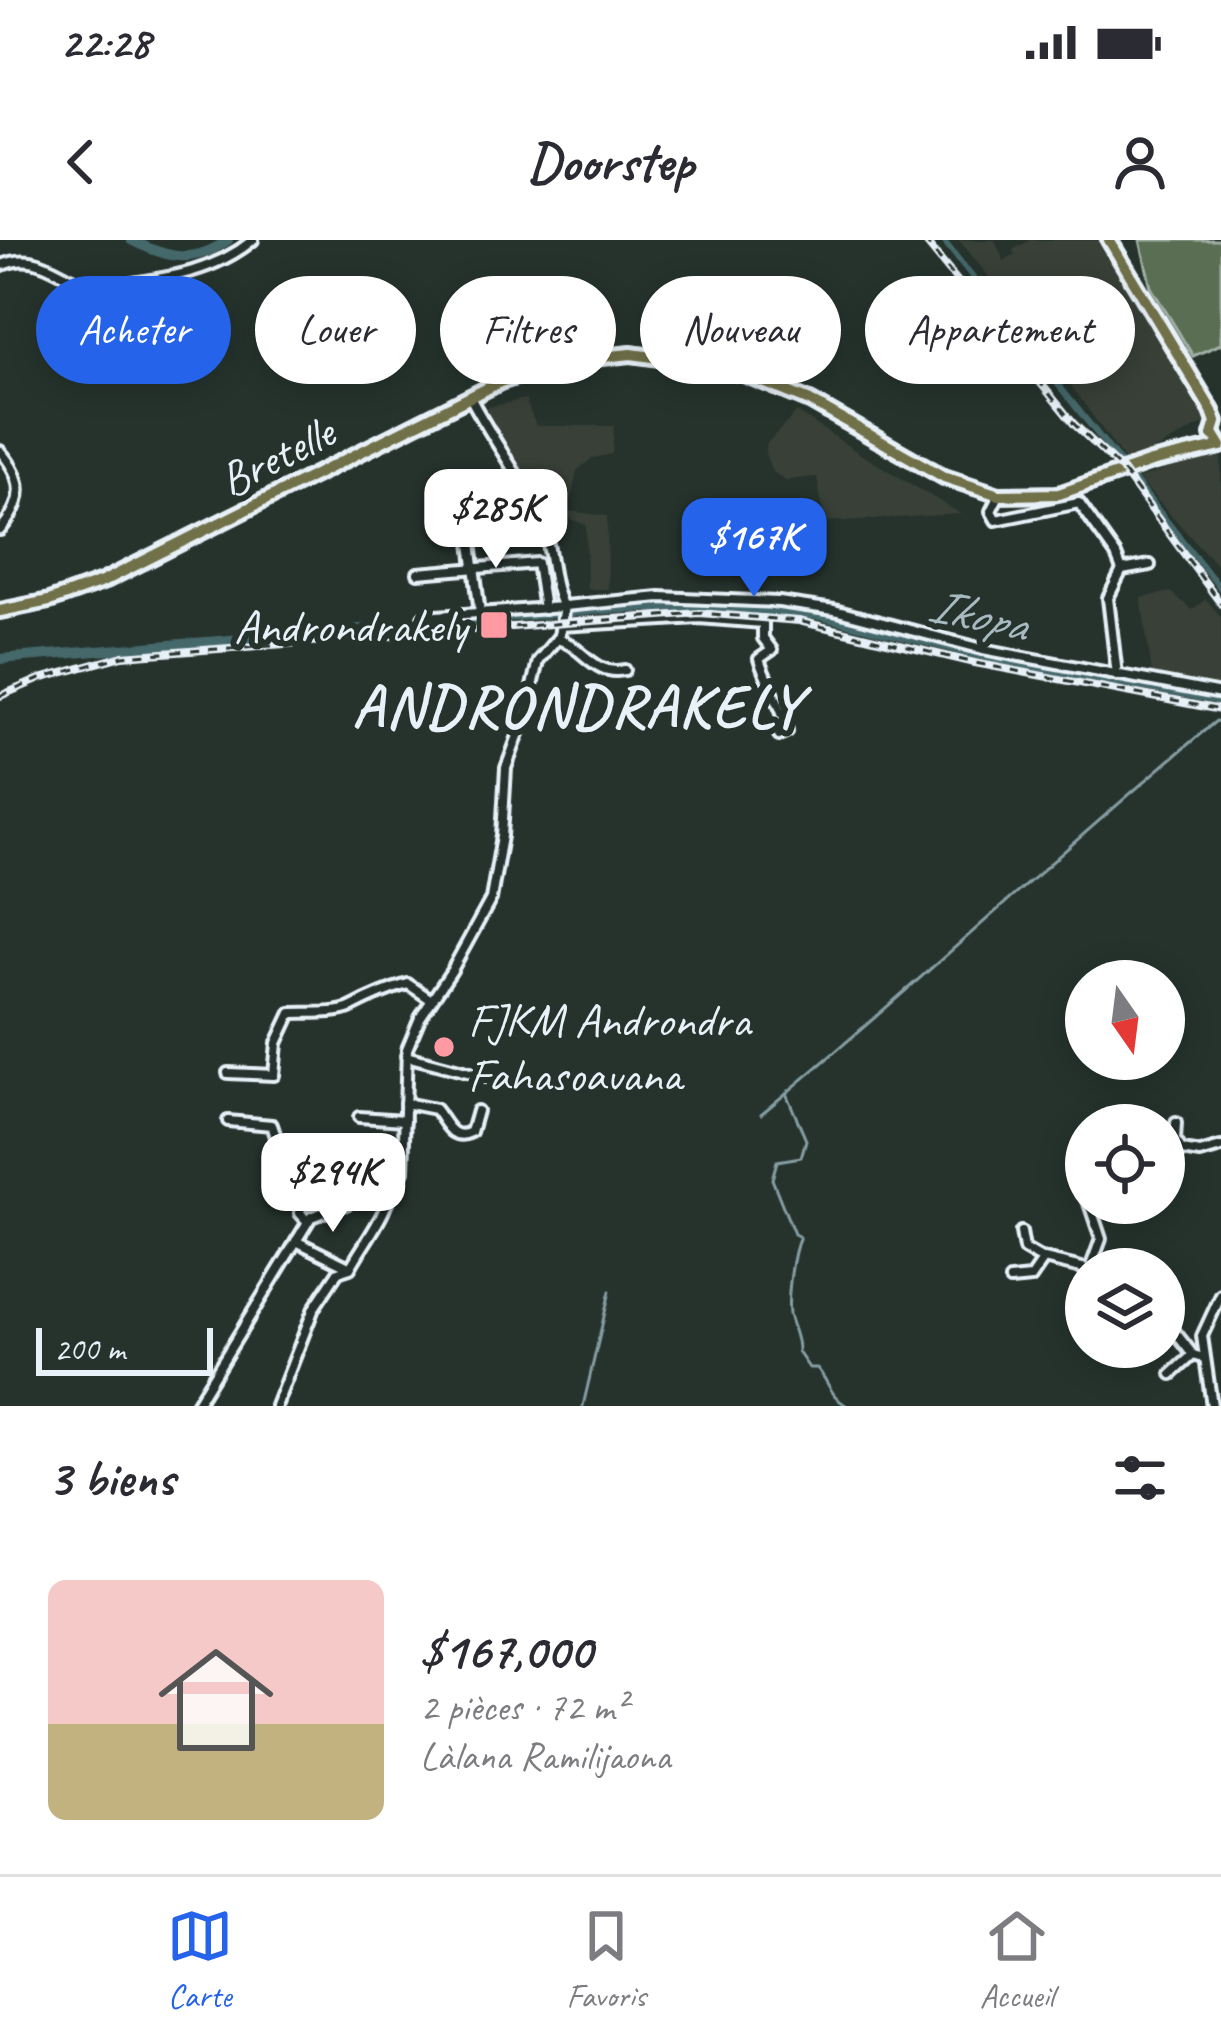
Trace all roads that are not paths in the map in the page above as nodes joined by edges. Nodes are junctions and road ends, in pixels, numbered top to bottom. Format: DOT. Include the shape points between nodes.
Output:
graph roads {
  1 [pos="253,240"];
  2 [pos="1112,240"];
  3 [pos="0,266"];
  4 [pos="470,397"];
  5 [pos="1221,412"];
  6 [pos="1216,429"];
  7 [pos="1221,446"];
  8 [pos="0,451"];
  9 [pos="1194,451"];
  10 [pos="999,495"];
  11 [pos="0,530"];
  12 [pos="470,535"];
  13 [pos="1150,565"];
  14 [pos="474,568"];
  15 [pos="1122,570"];
  16 [pos="418,573"];
  17 [pos="544,609"];
  18 [pos="0,611"];
  19 [pos="480,614"];
  20 [pos="561,616"];
  21 [pos="423,617"];
  22 [pos="556,639"];
  23 [pos="625,670"];
  24 [pos="1117,674"];
  25 [pos="1221,694"];
  26 [pos="779,735"];
  27 [pos="430,999"];
  28 [pos="406,1056"];
  29 [pos="228,1073"];
  30 [pos="501,1081"];
  31 [pos="405,1103"];
  32 [pos="477,1111"];
  33 [pos="359,1117"];
  34 [pos="405,1120"];
  35 [pos="228,1121"];
  36 [pos="1221,1147"];
  37 [pos="1185,1150"];
  38 [pos="392,1177"];
  39 [pos="307,1221"];
  40 [pos="1021,1232"];
  41 [pos="296,1240"];
  42 [pos="1043,1260"];
  43 [pos="1065,1264"];
  44 [pos="350,1268"];
  45 [pos="1010,1280"];
  46 [pos="1221,1295"];
  47 [pos="1185,1341"];
  48 [pos="1198,1356"];
  49 [pos="1172,1374"];
  50 [pos="194,1406"];
  51 [pos="275,1406"];
  52 [pos="1213,1406"];
  1 -- 3 [label="street" via="199,271 99,288 32,259"];
  2 -- 5 [label="main road"];
  2 -- 6 [label="main road"];
  4 -- 10 [label="main road, Bretelle" via="566,362 675,360 774,385 944,477"];
  4 -- 18 [label="main road, Bretelle" via="102,581"];
  4 -- 20 [label="street" via="536,509"];
  6 -- 7 [label="main road"];
  6 -- 9 [label="main road"];
  7 -- 9 [label="main road, Bretelle"];
  8 -- 11 [label="street" via="21,489"];
  9 -- 10 [label="main road, Bretelle" via="1059,494"];
  10 -- 15 [label="street" via="991,511 996,520 1078,503"];
  12 -- 14 [label="street"];
  13 -- 15 [label="street"];
  14 -- 16 [label="street"];
  14 -- 17 [label="street" via="537,563"];
  14 -- 19 [label="street"];
  15 -- 24 [label="street" via="1108,598"];
  17 -- 19 [label="street"];
  17 -- 20 [label="street"];
  19 -- 21 [label="street"];
  20 -- 22 [label="street"];
  20 -- 24 [label="street" via="660,598 767,600"];
  20 -- 26 [label="street" via="764,622 772,651 759,662 786,721"];
  22 -- 23 [label="street" via="595,666"];
  22 -- 27 [label="street" via="538,662 506,768 491,898"];
  24 -- 25 [label="street"];
  27 -- 28 [label="street"];
  27 -- 29 [label="street" via="408,984 337,1011 291,1013 274,1075"];
  28 -- 30 [label="street"];
  28 -- 31 [label="street"];
  31 -- 32 [label="street" via="435,1109 460,1134 471,1132"];
  31 -- 34 [label="street"];
  33 -- 34 [label="street"];
  34 -- 38 [label="street" via="405,1166"];
  35 -- 39 [label="street" via="272,1125 287,1171 304,1185 300,1214"];
  36 -- 37 [label="street"];
  38 -- 39 [label="street"];
  38 -- 44 [label="street"];
  39 -- 41 [label="street"];
  40 -- 42 [label="street" via="1024,1249"];
  41 -- 44 [label="street"];
  41 -- 50 [label="street"];
  42 -- 43 [label="street"];
  42 -- 45 [label="street" via="1030,1279"];
  44 -- 51 [label="street" via="338,1272 314,1308"];
  46 -- 48 [label="street"];
  47 -- 48 [label="street"];
  48 -- 49 [label="street"];
  48 -- 52 [label="street"];
}
